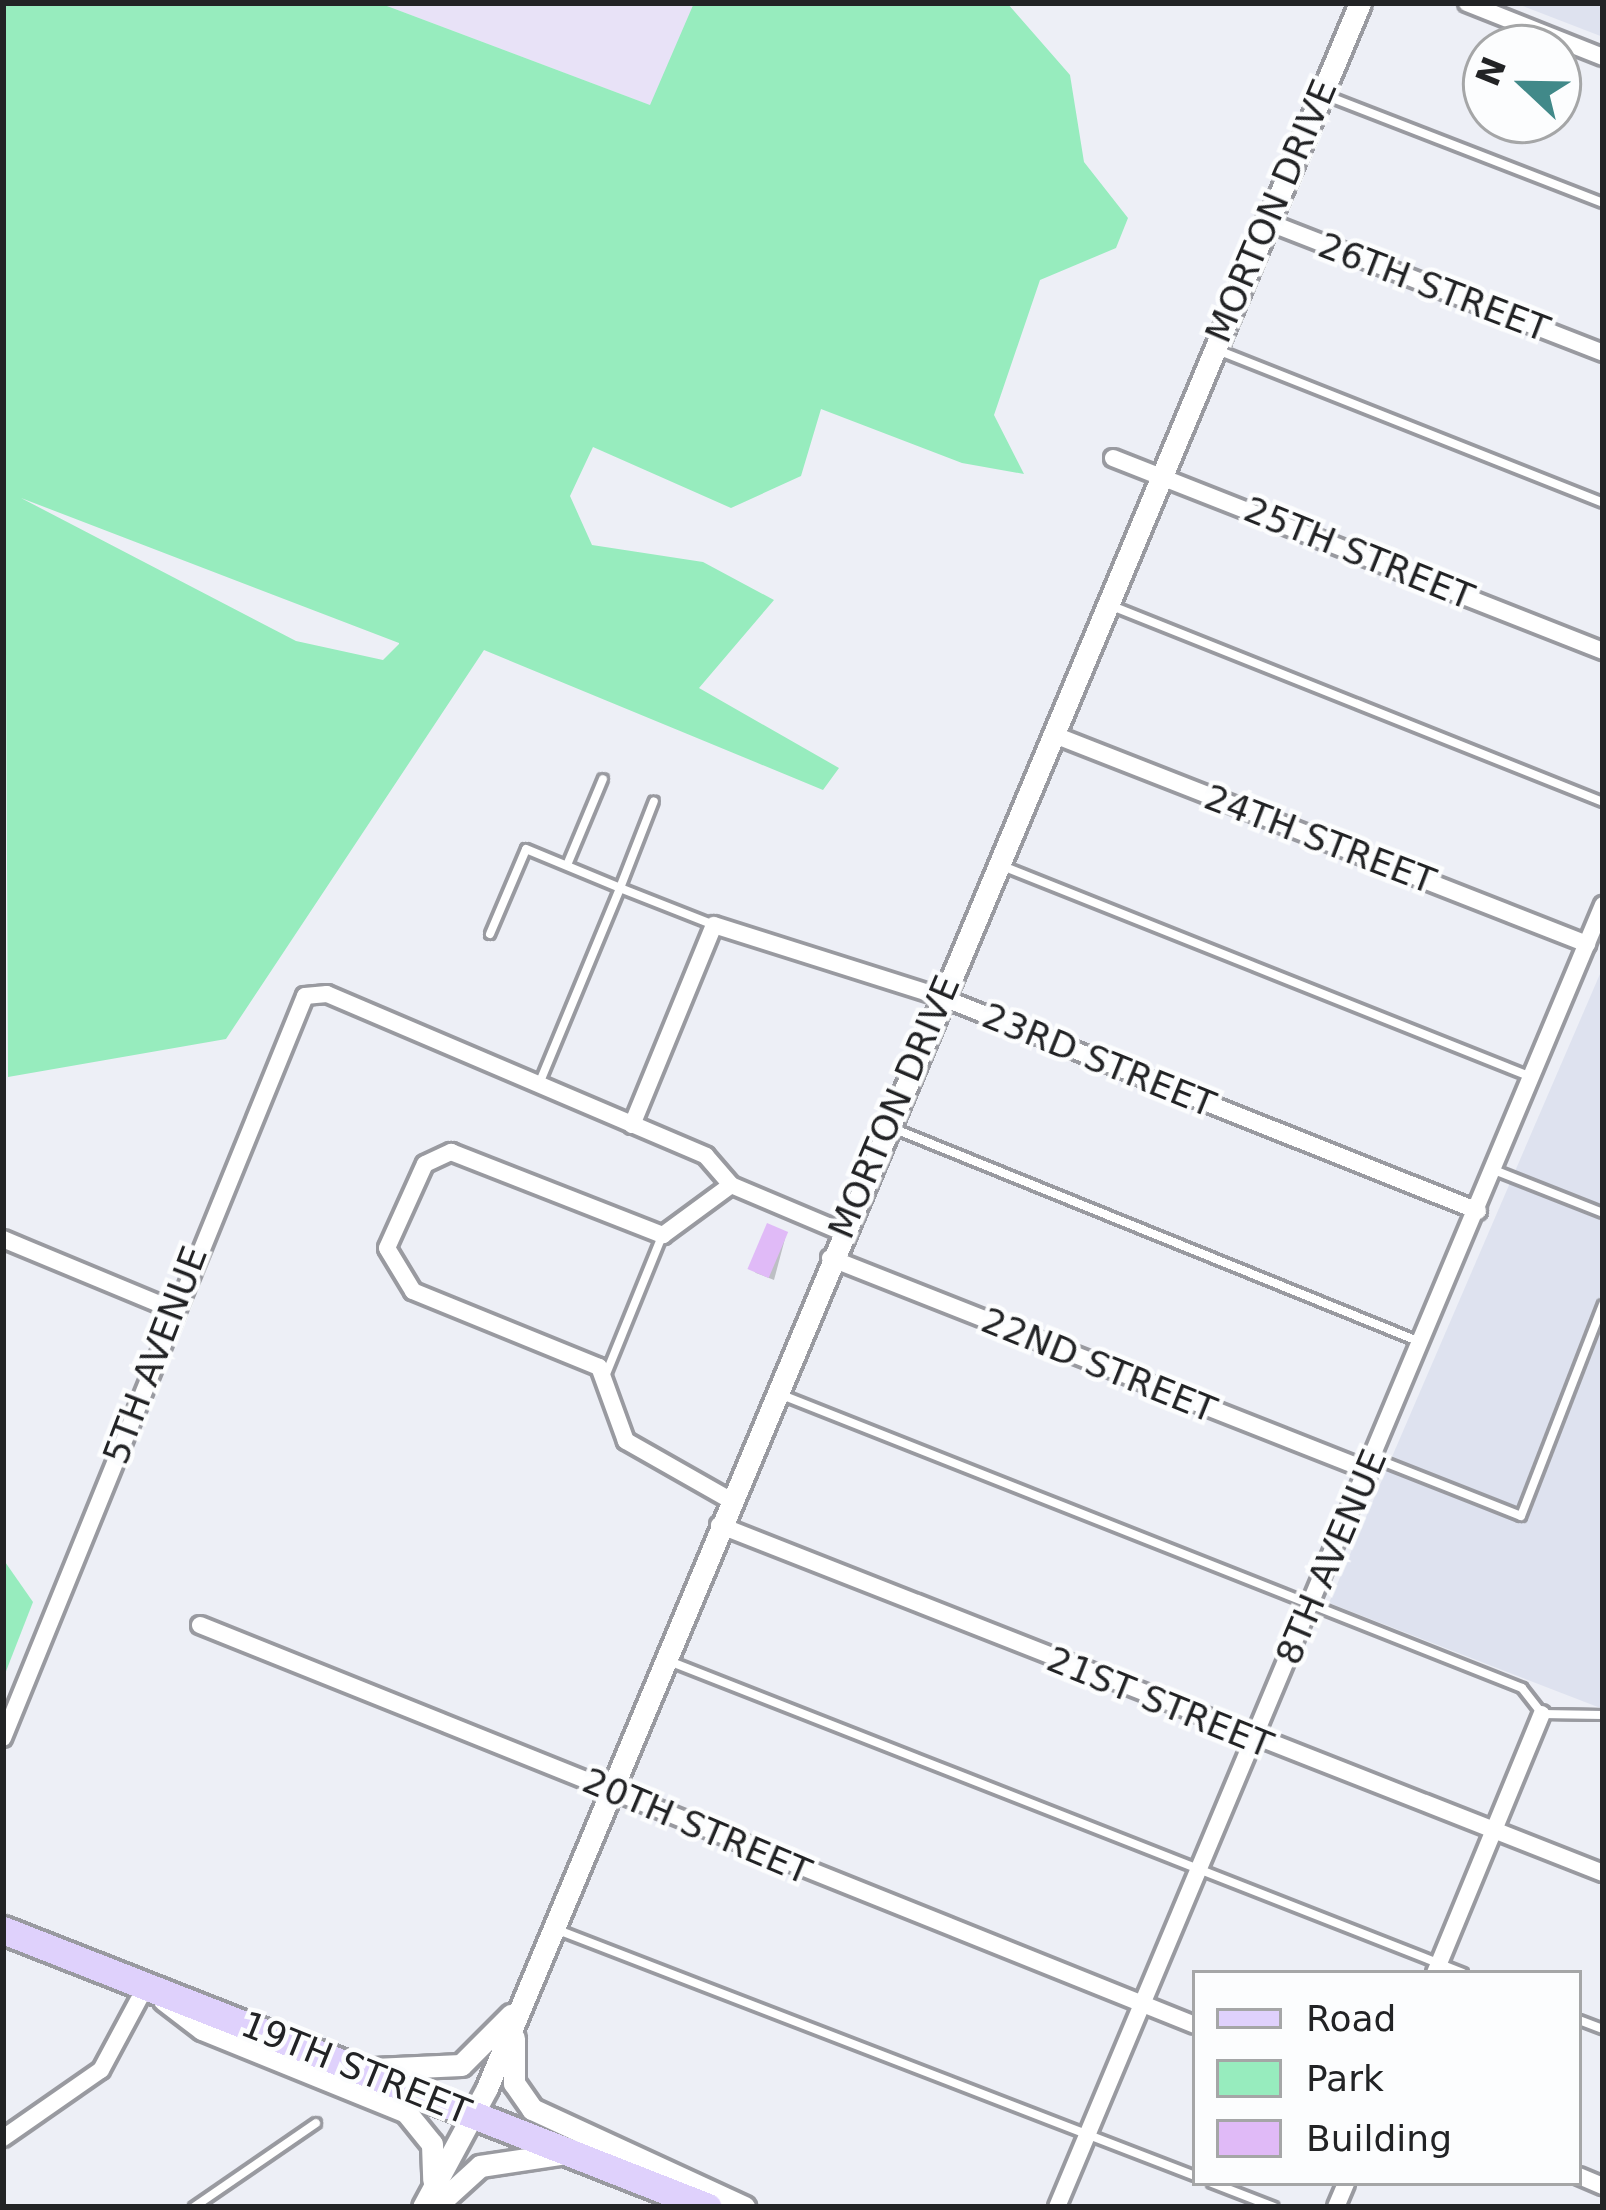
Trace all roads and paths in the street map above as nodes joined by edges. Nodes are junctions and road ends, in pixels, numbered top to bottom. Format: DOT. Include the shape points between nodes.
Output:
graph roads {
  1 [pos="1360,3"];
  2 [pos="1467,3"];
  3 [pos="1603,57"];
  4 [pos="1321,93"];
  5 [pos="1603,203"];
  6 [pos="1265,221"];
  7 [pos="1214,348"];
  8 [pos="1603,353"];
  9 [pos="1113,458"];
  10 [pos="1159,473"];
  11 [pos="1603,503"];
  12 [pos="1105,603"];
  13 [pos="1603,651"];
  14 [pos="1052,734"];
  15 [pos="603,779"];
  16 [pos="654,801"];
  17 [pos="1603,802"];
  18 [pos="998,864"];
  19 [pos="567,865"];
  20 [pos="620,888"];
  21 [pos="1603,905"];
  22 [pos="714,925"];
  23 [pos="490,934"];
  24 [pos="1587,944"];
  25 [pos="941,997"];
  26 [pos="1532,1077"];
  27 [pos="538,1085"];
  28 [pos="632,1126"];
  29 [pos="888,1126"];
  30 [pos="1494,1170"];
  31 [pos="731,1185"];
  32 [pos="1478,1211"];
  33 [pos="1603,1213"];
  34 [pos="842,1232"];
  35 [pos="663,1235"];
  36 [pos="3,1239"];
  37 [pos="830,1258"];
  38 [pos="1603,1305"];
  39 [pos="171,1309"];
  40 [pos="1421,1343"];
  41 [pos="606,1373"];
  42 [pos="775,1393"];
  43 [pos="1371,1465"];
  44 [pos="730,1500"];
  45 [pos="719,1525"];
  46 [pos="1311,1605"];
  47 [pos="200,1625"];
  48 [pos="662,1658"];
  49 [pos="1542,1714"];
  50 [pos="1603,1715"];
  51 [pos="3,1738"];
  52 [pos="1252,1740"];
  53 [pos="605,1794"];
  54 [pos="1494,1829"];
  55 [pos="1198,1869"];
  56 [pos="1603,1874"];
  57 [pos="550,1927"];
  58 [pos="4,1932"];
  59 [pos="1437,1968"];
  60 [pos="150,1990"];
  61 [pos="1142,2004"];
  62 [pos="518,2010"];
  63 [pos="1192,2024"];
  64 [pos="374,2069"];
  65 [pos="472,2113"];
  66 [pos="316,2123"];
  67 [pos="1087,2134"];
  68 [pos="3,2138"];
  69 [pos="564,2155"];
  70 [pos="1192,2175"];
  71 [pos="1220,2186"];
  72 [pos="429,2203"];
  73 [pos="195,2207"];
  74 [pos="708,2207"];
  75 [pos="744,2207"];
  76 [pos="1057,2207"];
  77 [pos="1274,2207"];
  1 -- 4 [label="street, MORTON DRIVE"];
  2 -- 3 [label="street"];
  4 -- 5 [label="lane"];
  4 -- 6 [label="street, MORTON DRIVE"];
  6 -- 7 [label="street, MORTON DRIVE"];
  6 -- 8 [label="street, 26TH STREET"];
  7 -- 10 [label="street, MORTON DRIVE"];
  7 -- 11 [label="lane"];
  9 -- 10 [label="street, 25TH STREET"];
  10 -- 12 [label="street, MORTON DRIVE"];
  10 -- 13 [label="street, 25TH STREET"];
  12 -- 14 [label="street, MORTON DRIVE"];
  12 -- 17 [label="lane"];
  14 -- 18 [label="street, MORTON DRIVE"];
  14 -- 24 [label="street, 24TH STREET"];
  15 -- 19 [label="lane"];
  16 -- 20 [label="lane"];
  18 -- 25 [label="street, MORTON DRIVE"];
  18 -- 26 [label="lane"];
  19 -- 20 [label="lane"];
  19 -- 23 [label="lane" via="526,849"];
  20 -- 22 [label="lane"];
  20 -- 27 [label="lane"];
  21 -- 24 [label="street, 8TH AVENUE"];
  22 -- 25 [label="street, 23RD STREET"];
  22 -- 28 [label="street"];
  24 -- 26 [label="street, 8TH AVENUE"];
  25 -- 29 [label="street, MORTON DRIVE"];
  25 -- 32 [label="street, 23RD STREET"];
  26 -- 30 [label="street, 8TH AVENUE"];
  27 -- 28 [label="street"];
  27 -- 39 [label="street, 5TH AVENUE" via="327,994 305,996"];
  28 -- 31 [label="street" via="720,1163"];
  29 -- 34 [label="street, MORTON DRIVE"];
  29 -- 40 [label="lane"];
  30 -- 32 [label="street, 8TH AVENUE"];
  30 -- 33 [label="lane"];
  31 -- 34 [label="street"];
  31 -- 35 [label="street"];
  32 -- 40 [label="street, 8TH AVENUE"];
  34 -- 37 [label="street, MORTON DRIVE"];
  35 -- 41 [label="lane"];
  35 -- 41 [label="street" via="452,1152 424,1165 406,1201 387,1248 403,1284"];
  36 -- 39 [label="street"];
  37 -- 42 [label="street, MORTON DRIVE"];
  37 -- 43 [label="street, 22ND STREET"];
  38 -- 43 [label="lane" via="1521,1516"];
  39 -- 51 [label="street, 5TH AVENUE"];
  40 -- 43 [label="street, 8TH AVENUE"];
  41 -- 44 [label="street" via="626,1441"];
  42 -- 44 [label="street, MORTON DRIVE"];
  42 -- 46 [label="lane"];
  43 -- 46 [label="street, 8TH AVENUE"];
  44 -- 45 [label="street, MORTON DRIVE"];
  45 -- 48 [label="street, MORTON DRIVE"];
  45 -- 52 [label="street, 21ST STREET"];
  46 -- 49 [label="lane" via="1522,1688"];
  46 -- 52 [label="street, 8TH AVENUE"];
  47 -- 53 [label="street, 20TH STREET"];
  48 -- 53 [label="street, MORTON DRIVE"];
  48 -- 55 [label="lane"];
  49 -- 50 [label="lane"];
  49 -- 54 [label="street"];
  52 -- 54 [label="street, 21ST STREET"];
  52 -- 55 [label="street, 8TH AVENUE"];
  53 -- 57 [label="street, MORTON DRIVE"];
  53 -- 61 [label="street, 20TH STREET"];
  54 -- 56 [label="street, 21ST STREET"];
  54 -- 59 [label="street"];
  55 -- 59 [label="lane"];
  55 -- 61 [label="street, 8TH AVENUE"];
  57 -- 62 [label="street, MORTON DRIVE"];
  57 -- 67 [label="lane"];
  58 -- 60 [label="main road, 19TH STREET"];
  60 -- 64 [label="main road, 19TH STREET"];
  60 -- 68 [label="street" via="100,2070"];
  60 -- 72 [label="street" via="202,2029 414,2117 435,2154"];
  61 -- 63 [label="street, 20TH STREET"];
  61 -- 67 [label="street, 8TH AVENUE"];
  62 -- 64 [label="street" via="461,2065"];
  62 -- 65 [label="street, MORTON DRIVE"];
  62 -- 75 [label="street" via="514,2083 532,2109"];
  64 -- 65 [label="main road, 19TH STREET"];
  65 -- 69 [label="main road, 19TH STREET"];
  65 -- 72 [label="street, MORTON DRIVE"];
  66 -- 73 [label="lane"];
  67 -- 70 [label="lane"];
  67 -- 76 [label="street, 8TH AVENUE"];
  69 -- 72 [label="street" via="480,2166"];
  69 -- 74 [label="main road, 19TH STREET"];
  71 -- 77 [label="lane"];
}
